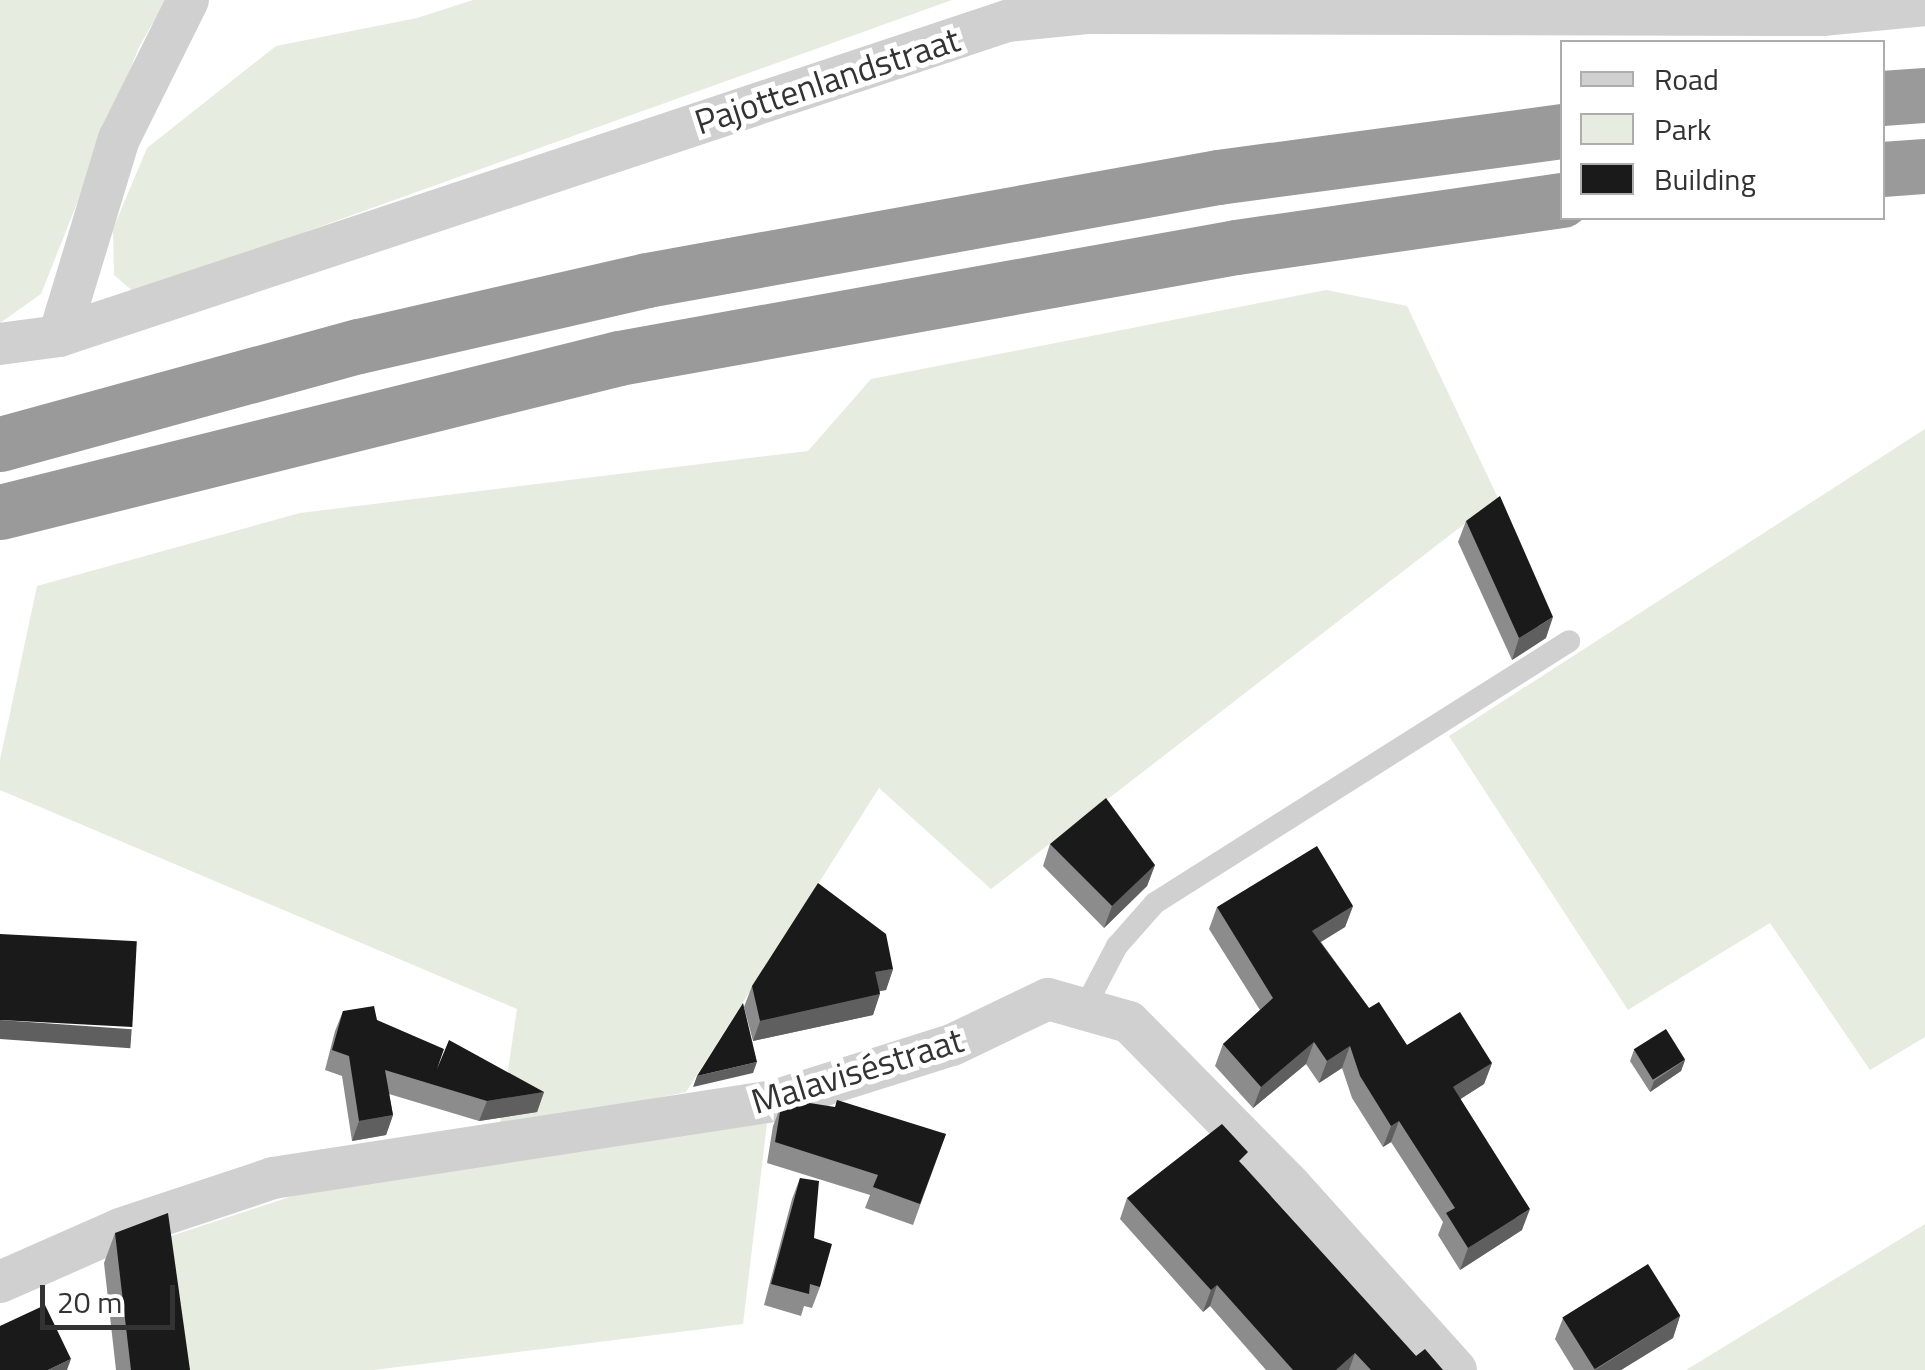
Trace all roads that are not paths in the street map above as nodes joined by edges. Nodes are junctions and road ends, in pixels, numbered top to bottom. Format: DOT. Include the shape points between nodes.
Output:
graph roads {
  1 [pos="188,0"];
  2 [pos="1925,5"];
  3 [pos="1925,94"];
  4 [pos="1885,98"];
  5 [pos="1560,131"];
  6 [pos="1925,166"];
  7 [pos="1885,168"];
  8 [pos="1560,200"];
  9 [pos="59,336"];
  10 [pos="0,344"];
  11 [pos="0,444"];
  12 [pos="0,512"];
  13 [pos="1569,642"];
  14 [pos="1086,1005"];
  15 [pos="0,1282"];
  16 [pos="1456,1370"];
  1 -- 9 [label="street" via="118,139"];
  2 -- 9 [label="street, Pajottenlandstraat" via="1822,14 1088,14 1007,22"];
  3 -- 4 [label="highway"];
  5 -- 11 [label="highway" via="1218,176 647,280 358,346"];
  6 -- 7 [label="highway"];
  8 -- 12 [label="highway" via="1236,247 620,358"];
  9 -- 10 [label="street, Pajottenlandstraat"];
  13 -- 14 [label="lane" via="1155,903 1117,946"];
  14 -- 15 [label="street, Malaviséstraat" via="1048,999 952,1044 774,1101 273,1178 120,1229"];
  14 -- 16 [label="street, Malaviséstraat" via="1129,1022 1289,1184"];
}
